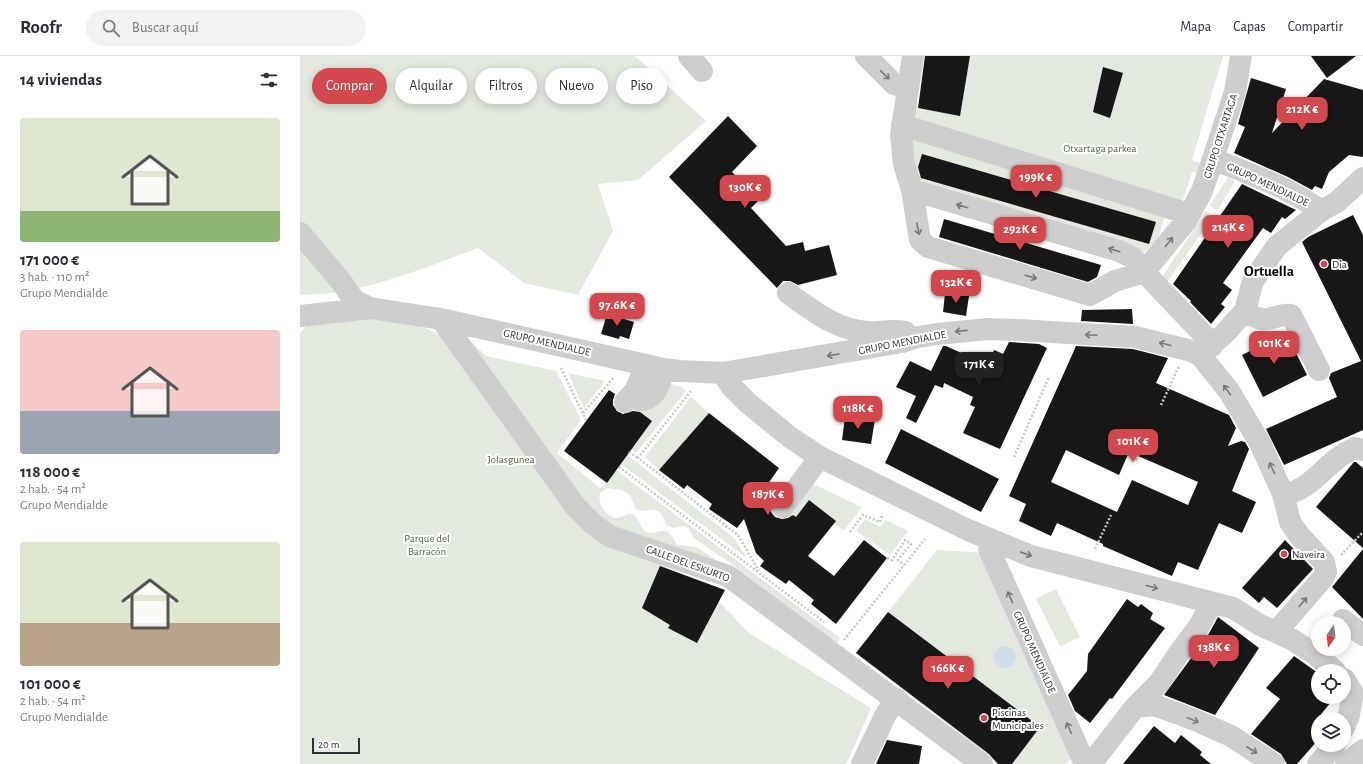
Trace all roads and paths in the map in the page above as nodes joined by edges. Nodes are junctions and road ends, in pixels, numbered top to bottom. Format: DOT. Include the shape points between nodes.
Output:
graph roads {
  1 [pos="866,56"];
  2 [pos="913,56"];
  3 [pos="1241,56"];
  4 [pos="908,88"];
  5 [pos="902,125"];
  6 [pos="1213,159"];
  7 [pos="1363,178"];
  8 [pos="912,190"];
  9 [pos="1363,202"];
  10 [pos="1329,207"];
  11 [pos="1189,214"];
  12 [pos="300,233"];
  13 [pos="1144,272"];
  14 [pos="788,294"];
  15 [pos="370,308"];
  16 [pos="1245,311"];
  17 [pos="300,316"];
  18 [pos="442,319"];
  19 [pos="918,337"];
  20 [pos="1198,354"];
  21 [pos="655,367"];
  22 [pos="561,368"];
  23 [pos="1319,370"];
  24 [pos="723,373"];
  25 [pos="1049,377"];
  26 [pos="695,385"];
  27 [pos="632,401"];
  28 [pos="1160,405"];
  29 [pos="586,420"];
  30 [pos="1150,430"];
  31 [pos="1363,450"];
  32 [pos="629,452"];
  33 [pos="1014,456"];
  34 [pos="820,457"];
  35 [pos="638,458"];
  36 [pos="1136,460"];
  37 [pos="619,467"];
  38 [pos="1283,494"];
  39 [pos="783,507"];
  40 [pos="1111,515"];
  41 [pos="882,516"];
  42 [pos="850,532"];
  43 [pos="1363,532"];
  44 [pos="925,539"];
  45 [pos="990,539"];
  46 [pos="1095,548"];
  47 [pos="887,558"];
  48 [pos="904,565"];
  49 [pos="759,572"];
  50 [pos="1326,572"];
  51 [pos="1212,603"];
  52 [pos="827,624"];
  53 [pos="1351,626"];
  54 [pos="1277,631"];
  55 [pos="1363,635"];
  56 [pos="840,641"];
  57 [pos="1327,664"];
  58 [pos="1160,683"];
  59 [pos="1351,690"];
  60 [pos="897,699"];
  61 [pos="1351,704"];
  62 [pos="1135,707"];
  63 [pos="1162,708"];
  64 [pos="1363,750"];
  65 [pos="1329,752"];
  66 [pos="862,764"];
  67 [pos="982,764"];
  68 [pos="1085,764"];
  69 [pos="1092,764"];
  70 [pos="1274,764"];
  71 [pos="1318,764"];
  72 [pos="1346,764"];
  1 -- 4 [label="street, one-way" via="894,84"];
  2 -- 4 [label="street"];
  3 -- 6 [label="street, GRUPO OTXARTAGA" via="1235,92"];
  4 -- 5 [label="street"];
  5 -- 8 [label="street" via="904,164"];
  5 -- 11 [label="street"];
  6 -- 10 [label="street, GRUPO MENDIALDE" via="1309,202"];
  6 -- 11 [label="street, GRUPO OTXARTAGA" via="1202,191"];
  7 -- 10 [label="street, GRUPO MENDIALDE"];
  13 -- 8 [label="street, one-way" via="1133,258 1119,251"];
  8 -- 13 [label="street, one-way" via="920,240 928,247 1090,295 1115,281"];
  9 -- 10 [label="street"];
  10 -- 16 [label="street, GRUPO MENDIALDE" via="1277,246 1254,281"];
  13 -- 11 [label="street, GRUPO OTXARTAGA, one-way"];
  12 -- 15 [label="street" via="354,300"];
  13 -- 20 [label="street" via="1204,335"];
  14 -- 19 [label="street" via="827,321 851,329 868,332 904,331"];
  15 -- 17 [label="street"];
  15 -- 18 [label="street, GRUPO MENDIALDE"];
  16 -- 20 [label="street, GRUPO MENDIALDE"];
  16 -- 23 [label="street" via="1263,319 1283,313 1291,315"];
  18 -- 21 [label="street, GRUPO MENDIALDE"];
  18 -- 56 [label="street, CALLE DEL ESKURTO" via="575,506 593,524 609,536 728,576"];
  20 -- 19 [label="street, GRUPO MENDIALDE, one-way" via="1130,337 988,329"];
  19 -- 24 [label="street, GRUPO MENDIALDE, one-way" via="902,342"];
  20 -- 28 [label="path"];
  38 -- 20 [label="street, one-way" via="1260,443 1239,406"];
  21 -- 24 [label="street, GRUPO MENDIALDE"];
  21 -- 27 [label="street" via="658,388 654,394 649,399"];
  22 -- 29 [label="path"];
  24 -- 34 [label="street" via="731,386 749,404 791,438"];
  25 -- 33 [label="path"];
  26 -- 35 [label="path"];
  30 -- 36 [label="path"];
  31 -- 38 [label="street" via="1355,448 1338,458 1302,488"];
  32 -- 35 [label="path"];
  34 -- 39 [label="street"];
  34 -- 45 [label="street"];
  35 -- 49 [label="path" via="738,535"];
  37 -- 49 [label="path"];
  38 -- 50 [label="street" via="1290,522 1320,556"];
  40 -- 46 [label="path"];
  41 -- 42 [label="path" via="880,522 863,515"];
  43 -- 50 [label="path"];
  44 -- 48 [label="path"];
  45 -- 51 [label="street, one-way" via="1031,556"];
  68 -- 45 [label="street, GRUPO MENDIALDE, one-way" via="989,549"];
  47 -- 48 [label="path" via="892,560 905,540 911,544 898,560"];
  48 -- 56 [label="path"];
  49 -- 52 [label="path"];
  54 -- 50 [label="street, one-way"];
  51 -- 54 [label="street" via="1233,608 1260,625"];
  51 -- 58 [label="street"];
  53 -- 55 [label="street"];
  54 -- 57 [label="street"];
  56 -- 60 [label="street, CALLE DEL ESKURTO"];
  58 -- 62 [label="street"];
  58 -- 63 [label="street" via="1158,695"];
  59 -- 61 [label="street" via="1353,693"];
  60 -- 66 [label="street" via="886,714"];
  60 -- 67 [label="street, CALLE DEL ESKURTO"];
  62 -- 63 [label="street" via="1154,705"];
  62 -- 69 [label="street"];
  63 -- 70 [label="street, one-way" via="1231,736"];
  64 -- 72 [label="street"];
  65 -- 71 [label="street"];
}
